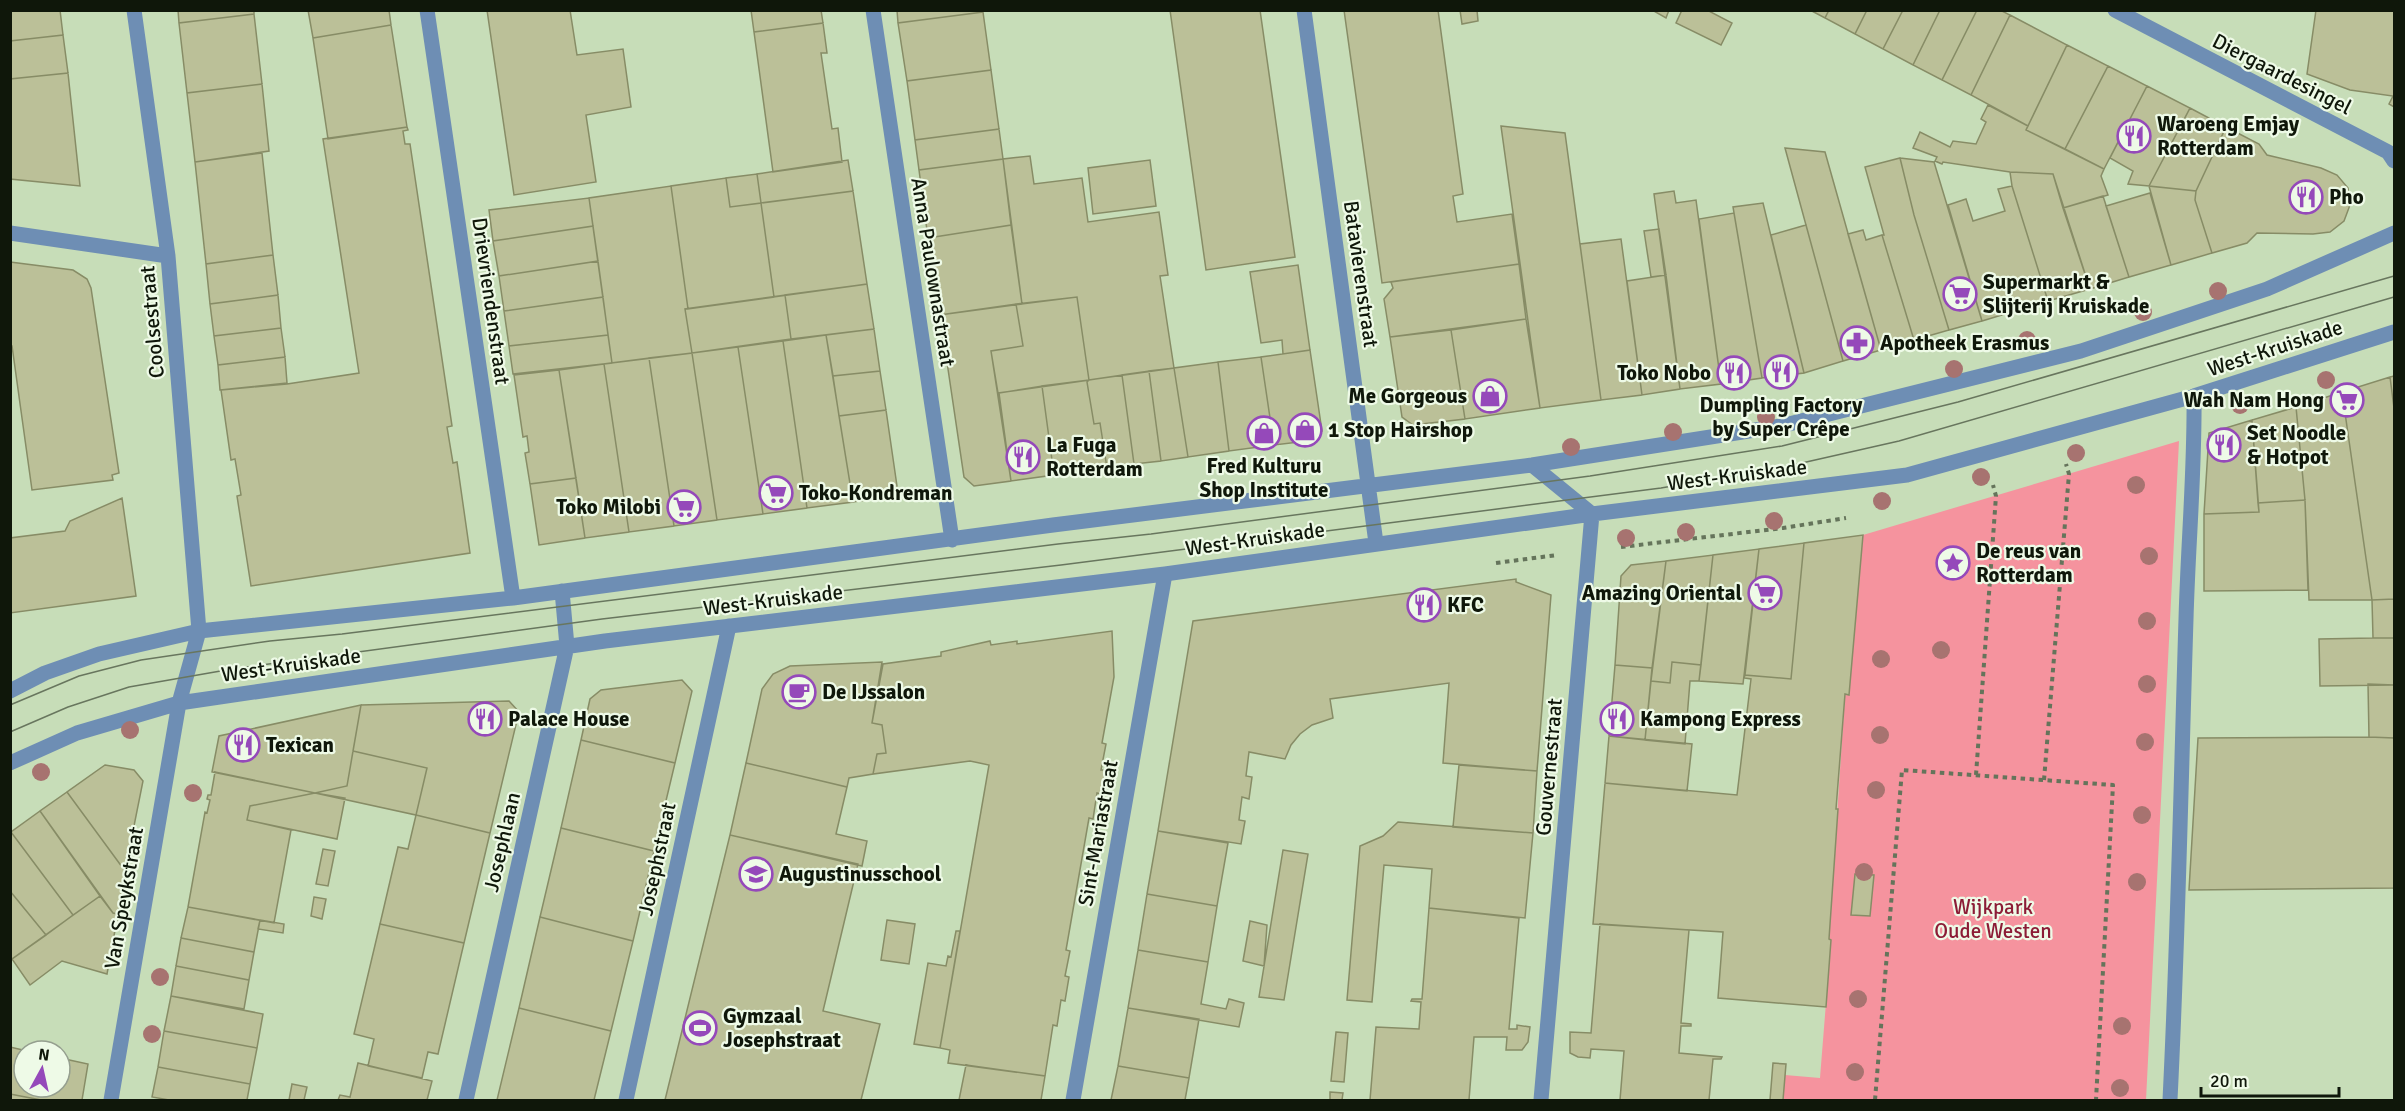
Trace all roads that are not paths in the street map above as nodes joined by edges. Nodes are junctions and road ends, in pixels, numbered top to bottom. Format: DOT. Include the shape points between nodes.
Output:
graph roads {
  1 [pos="134,10"];
  2 [pos="427,10"];
  3 [pos="873,10"];
  4 [pos="1304,10"];
  5 [pos="2115,10"];
  6 [pos="2394,161"];
  7 [pos="10,233"];
  8 [pos="2394,233"];
  9 [pos="168,256"];
  10 [pos="2394,332"];
  11 [pos="2194,396"];
  12 [pos="1532,465"];
  13 [pos="1367,484"];
  14 [pos="1592,514"];
  15 [pos="952,540"];
  16 [pos="1376,543"];
  17 [pos="1165,574"];
  18 [pos="562,591"];
  19 [pos="513,598"];
  20 [pos="729,626"];
  21 [pos="199,631"];
  22 [pos="567,646"];
  23 [pos="10,691"];
  24 [pos="179,703"];
  25 [pos="10,763"];
  26 [pos="111,1101"];
  27 [pos="466,1101"];
  28 [pos="626,1101"];
  29 [pos="1073,1101"];
  30 [pos="1541,1101"];
  31 [pos="2170,1101"];
  1 -- 9 [label="street, Coolsestraat"];
  2 -- 19 [label="street, Drievriendenstraat"];
  3 -- 15 [label="street, Anna Paulownastraat"];
  4 -- 13 [label="street, Batavierenstraat"];
  5 -- 6 [label="street, Diergaardesingel" via="2388,152"];
  7 -- 9 [label="street"];
  8 -- 12 [label="street, West-Kruiskade" via="2267,289 2081,351 1781,426"];
  9 -- 21 [label="street, Coolsestraat"];
  10 -- 11 [label="street, West-Kruiskade"];
  11 -- 14 [label="street, West-Kruiskade" via="1907,475"];
  11 -- 31 [label="street"];
  12 -- 13 [label="street, West-Kruiskade"];
  12 -- 14 [label="street"];
  13 -- 15 [label="street, West-Kruiskade"];
  13 -- 16 [label="street, Batavierenstraat"];
  14 -- 16 [label="street, West-Kruiskade"];
  14 -- 30 [label="street, Gouvernestraat"];
  15 -- 18 [label="street, West-Kruiskade"];
  16 -- 17 [label="street, West-Kruiskade"];
  17 -- 20 [label="street, West-Kruiskade"];
  17 -- 29 [label="street, Sint-Mariastraat"];
  18 -- 19 [label="street, West-Kruiskade"];
  18 -- 22 [label="street, Josephlaan"];
  19 -- 21 [label="street, West-Kruiskade"];
  20 -- 22 [label="street, West-Kruiskade"];
  20 -- 28 [label="street, Josephstraat"];
  21 -- 23 [label="street, West-Kruiskade" via="99,654 45,673"];
  21 -- 24 [label="street, West-Kruiskade"];
  22 -- 24 [label="street, West-Kruiskade"];
  22 -- 27 [label="street, Josephlaan"];
  24 -- 25 [label="street" via="77,733"];
  24 -- 26 [label="street, Van Speykstraat"];
}
